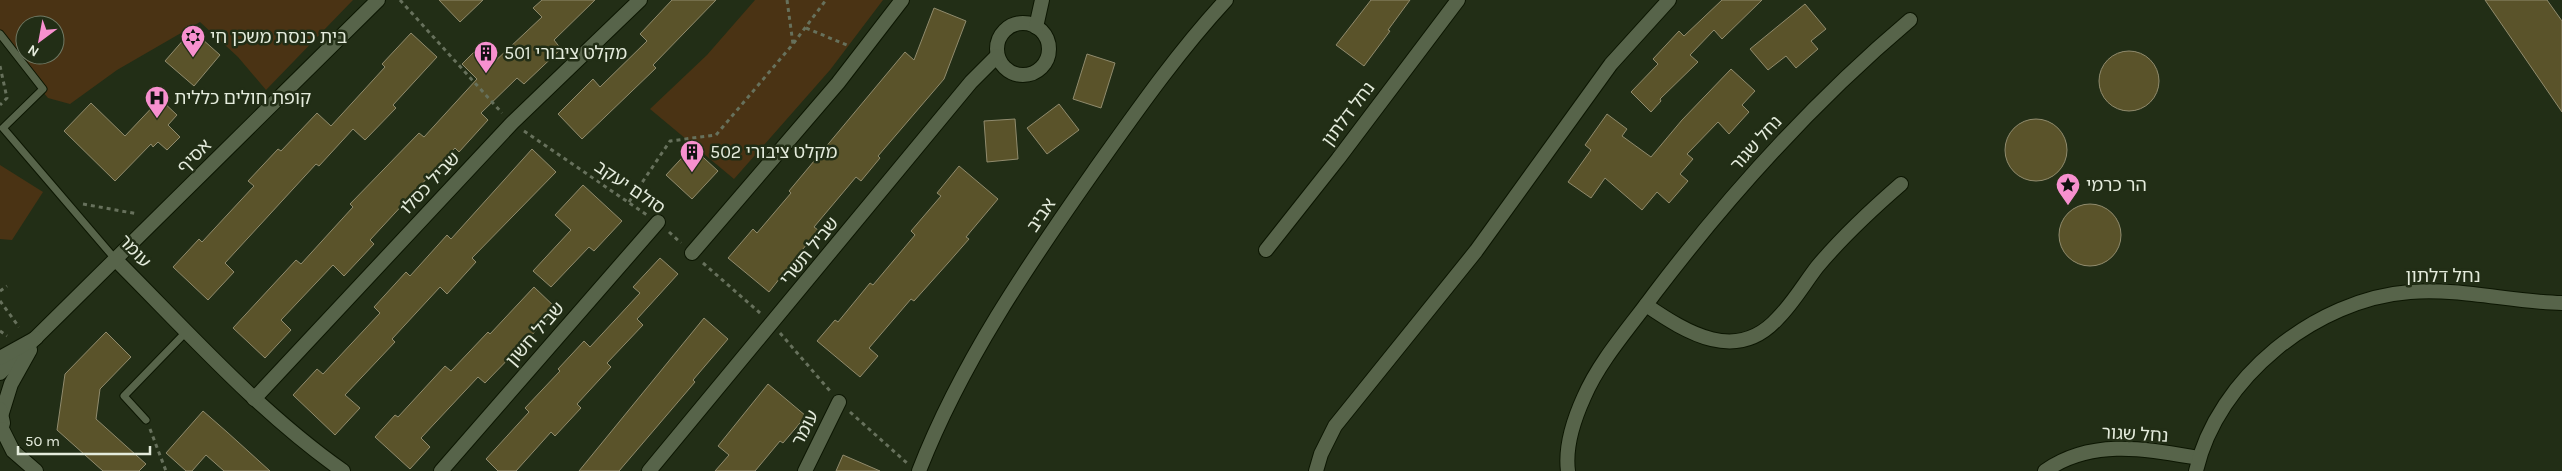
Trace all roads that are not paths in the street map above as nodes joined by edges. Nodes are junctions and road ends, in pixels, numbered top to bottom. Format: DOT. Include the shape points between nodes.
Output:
graph roads {
  1 [pos="378,0"];
  2 [pos="640,0"];
  3 [pos="902,0"];
  4 [pos="1042,0"];
  5 [pos="1226,0"];
  6 [pos="1458,0"];
  7 [pos="1669,0"];
  8 [pos="1910,20"];
  9 [pos="1036,27"];
  10 [pos="0,34"];
  11 [pos="997,56"];
  12 [pos="1901,184"];
  13 [pos="658,222"];
  14 [pos="1266,250"];
  15 [pos="692,253"];
  16 [pos="116,260"];
  17 [pos="2562,304"];
  18 [pos="1646,305"];
  19 [pos="187,331"];
  20 [pos="36,338"];
  21 [pos="0,358"];
  22 [pos="0,373"];
  23 [pos="254,399"];
  24 [pos="839,402"];
  25 [pos="1,411"];
  26 [pos="146,420"];
  27 [pos="1,432"];
  28 [pos="2197,465"];
  29 [pos="914,468"];
  30 [pos="36,471"];
  31 [pos="343,471"];
  32 [pos="441,471"];
  33 [pos="649,471"];
  34 [pos="805,471"];
  35 [pos="1316,471"];
  36 [pos="1568,471"];
  37 [pos="2045,471"];
  1 -- 16 [label="street, אסיף"];
  2 -- 23 [label="street, שביל כסלו" via="512,124"];
  3 -- 15 [label="street" via="838,83"];
  4 -- 9 [label="street"];
  5 -- 29 [label="street, אביב" via="1162,77 1031,264 969,366"];
  6 -- 14 [label="street, נחל דלתון"];
  7 -- 35 [label="street" via="1611,64 1476,251 1335,426"];
  8 -- 18 [label="street, נחל שגור" via="1849,74 1778,145"];
  9 -- 11 [label="street" via="1019,24 1004,32 998,39"];
  9 -- 11 [label="street" via="1049,48 1044,64 1038,70 1014,74"];
  10 -- 16 [label="lane, עומר" via="43,88 3,128"];
  11 -- 33 [label="street, שביל תשרי" via="971,82"];
  12 -- 18 [label="street" via="1830,252 1778,318 1754,337 1726,342 1710,340 1680,327"];
  13 -- 32 [label="street, שביל חשון"];
  16 -- 19 [label="street, עומר"];
  16 -- 20 [label="street, אסיף"];
  17 -- 28 [label="street, נחל דלתון" via="2474,293 2410,292 2351,305 2300,330 2257,365 2222,408"];
  18 -- 36 [label="street, נחל שגור" via="1584,397 1571,433"];
  19 -- 23 [label="street, עומר"];
  19 -- 26 [label="lane" via="124,396"];
  20 -- 21 [label="street"];
  20 -- 22 [label="street, אסיף"];
  20 -- 25 [label="street, אסיף" via="11,384"];
  23 -- 31 [label="street, עומר" via="303,443"];
  24 -- 34 [label="street, עומר"];
  25 -- 27 [label="street, אסיף"];
  27 -- 30 [label="street" via="13,451"];
  28 -- 37 [label="street, נחל שגור" via="2141,449 2103,449 2075,455"];
}
